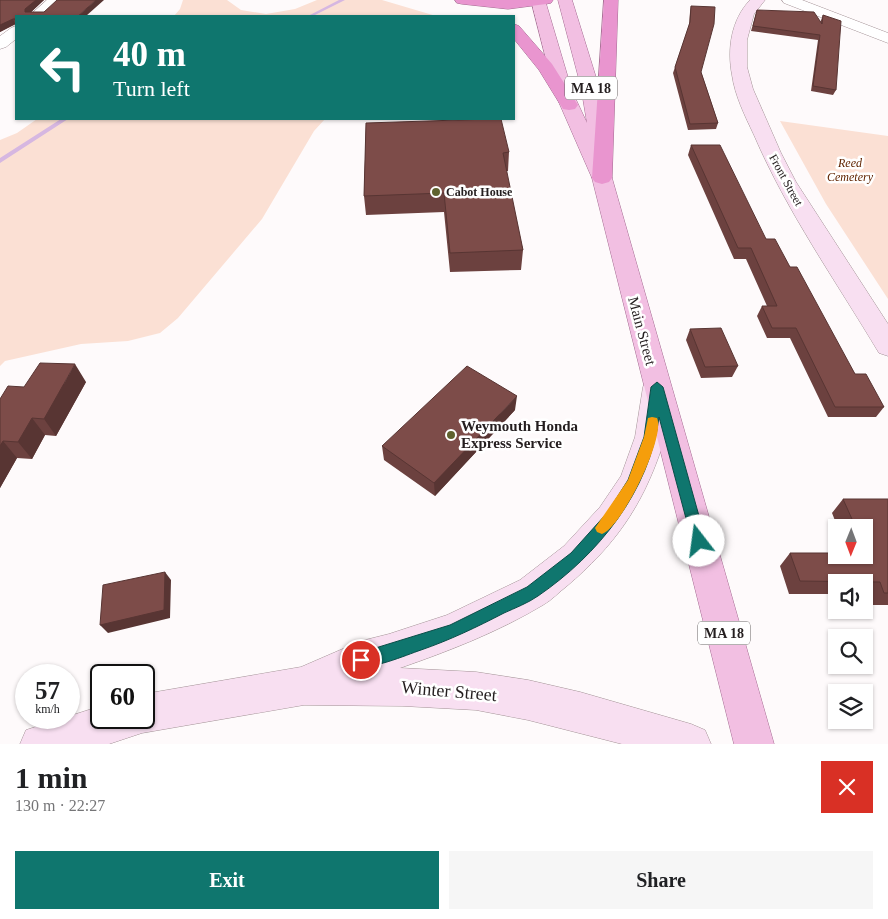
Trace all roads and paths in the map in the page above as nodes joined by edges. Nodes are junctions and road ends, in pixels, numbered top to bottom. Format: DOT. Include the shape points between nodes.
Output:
graph roads {
  1 [pos="56,0"];
  2 [pos="460,0"];
  3 [pos="565,0"];
  4 [pos="611,0"];
  5 [pos="758,0"];
  6 [pos="789,0"];
  7 [pos="541,1"];
  8 [pos="37,15"];
  9 [pos="494,15"];
  10 [pos="515,30"];
  11 [pos="15,32"];
  12 [pos="888,38"];
  13 [pos="0,44"];
  14 [pos="569,105"];
  15 [pos="602,178"];
  16 [pos="888,346"];
  17 [pos="657,387"];
  18 [pos="304,686"];
  19 [pos="155,712"];
  20 [pos="92,729"];
  21 [pos="40,744"];
  22 [pos="691,744"];
  23 [pos="754,744"];
  1 -- 8 [label="street"];
  2 -- 7 [label="highway" via="498,5"];
  2 -- 9 [label="highway"];
  3 -- 15 [label="main road, Main Street / MA 18" via="596,111"];
  4 -- 15 [label="highway"];
  5 -- 16 [label="street, Front Street" via="744,18 739,43 739,67 752,110 780,172"];
  6 -- 12 [label="street"];
  7 -- 14 [label="main road, Main Street / MA 18" via="553,60"];
  10 -- 14 [label="highway" via="542,62"];
  11 -- 13 [label="street"];
  14 -- 15 [label="main road, Main Street / MA 18"];
  15 -- 17 [label="main road, Main Street / MA 18"];
  17 -- 18 [label="street" via="650,437 634,482 612,517 576,557 532,592 453,631 361,660"];
  17 -- 23 [label="main road, Main Street / MA 18"];
  18 -- 19 [label="street, Winter Street"];
  18 -- 22 [label="street, Winter Street" via="476,691 580,712"];
  20 -- 21 [label="street"];
}
